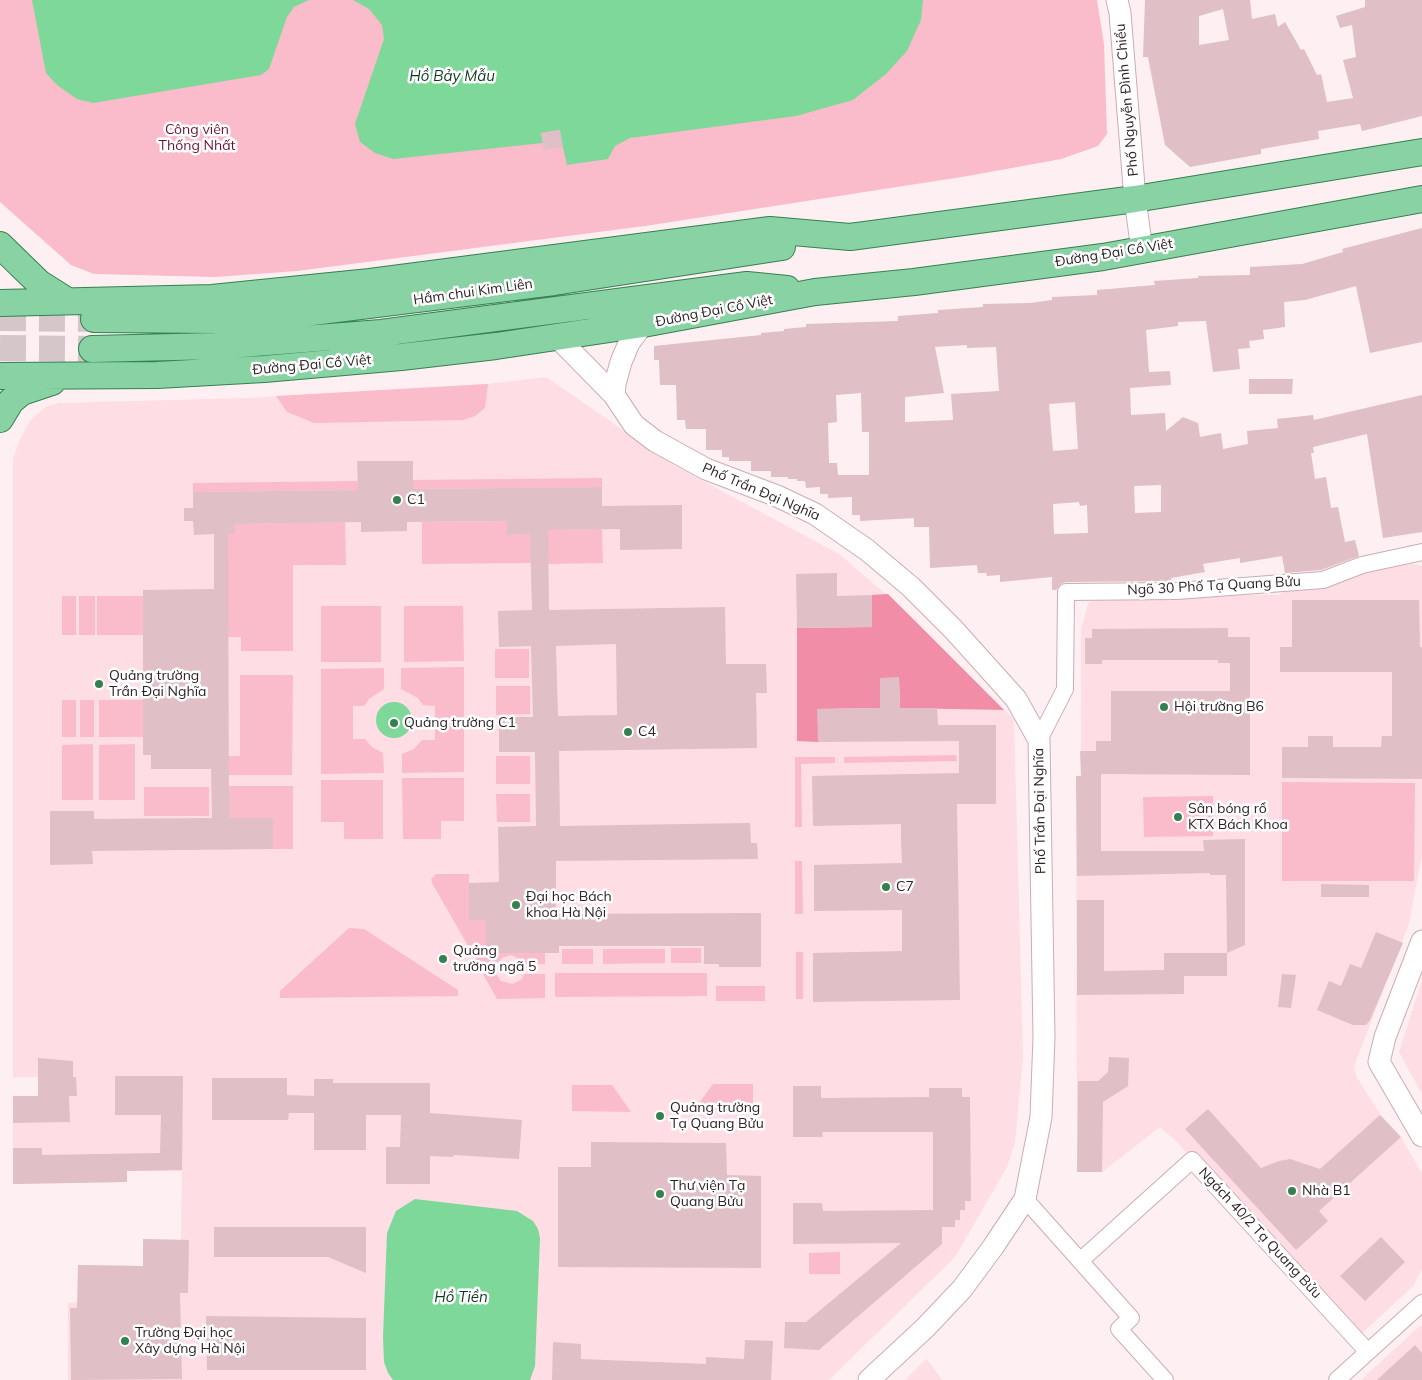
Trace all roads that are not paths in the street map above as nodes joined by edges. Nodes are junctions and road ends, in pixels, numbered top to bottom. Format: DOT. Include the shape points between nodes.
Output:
graph roads {
  1 [pos="1117,0"];
  2 [pos="1422,152"];
  3 [pos="1135,199"];
  4 [pos="1422,199"];
  5 [pos="850,237"];
  6 [pos="0,245"];
  7 [pos="1142,250"];
  8 [pos="815,292"];
  9 [pos="66,300"];
  10 [pos="0,303"];
  11 [pos="94,319"];
  12 [pos="643,324"];
  13 [pos="557,337"];
  14 [pos="92,349"];
  15 [pos="86,375"];
  16 [pos="0,376"];
  17 [pos="614,396"];
  18 [pos="0,419"];
  19 [pos="1422,552"];
  20 [pos="1039,740"];
  21 [pos="1422,941"];
  22 [pos="1422,1136"];
  23 [pos="1024,1199"];
  24 [pos="1080,1261"];
  25 [pos="1422,1303"];
  26 [pos="1368,1352"];
  27 [pos="869,1380"];
  28 [pos="1166,1380"];
  29 [pos="1338,1380"];
  1 -- 3 [label="street, Phố Nguyễn Đình Chiểu"];
  2 -- 3 [label="main road"];
  3 -- 5 [label="main road"];
  3 -- 7 [label="street, Phố Nguyễn Đình Chiểu"];
  4 -- 7 [label="main road, Đường Đại Cồ Việt"];
  5 -- 9 [label="main road" via="770,230 370,282 212,298"];
  5 -- 11 [label="main road, Hầm chui Kim Liên" via="554,282 296,314 217,320"];
  6 -- 9 [label="main road" via="39,283"];
  7 -- 8 [label="main road, Đường Đại Cồ Việt" via="914,282"];
  8 -- 12 [label="main road, Đường Đại Cồ Việt"];
  8 -- 14 [label="main road, Hầm chui Kim Liên" via="747,285 381,333 216,346"];
  9 -- 10 [label="main road"];
  12 -- 13 [label="main road, Đường Đại Cồ Việt"];
  12 -- 17 [label="street" via="620,362"];
  13 -- 15 [label="main road, Đường Đại Cồ Việt" via="401,357 264,369"];
  13 -- 17 [label="street, Phố Trần Đại Nghĩa"];
  15 -- 16 [label="main road, Đường Đại Cồ Việt"];
  15 -- 18 [label="main road" via="38,385 22,392 11,401"];
  17 -- 20 [label="street, Phố Trần Đại Nghĩa" via="634,424 655,441 706,469 815,514 868,550 954,630 1016,699"];
  19 -- 20 [label="street, Ngõ 30 Phố Tạ Quang Bửu" via="1362,565 1323,580 1177,591 1066,592 1065,689"];
  20 -- 23 [label="street, Phố Trần Đại Nghĩa" via="1044,1036 1041,1117"];
  21 -- 22 [label="street" via="1385,1037 1379,1062"];
  23 -- 24 [label="street"];
  23 -- 27 [label="street, Phố Trần Đại Nghĩa" via="962,1289"];
  24 -- 26 [label="street, Ngách 40/2 Tạ Quang Bửu" via="1192,1160"];
  24 -- 28 [label="street" via="1131,1318 1119,1329"];
  25 -- 26 [label="street"];
  26 -- 29 [label="street"];
}
